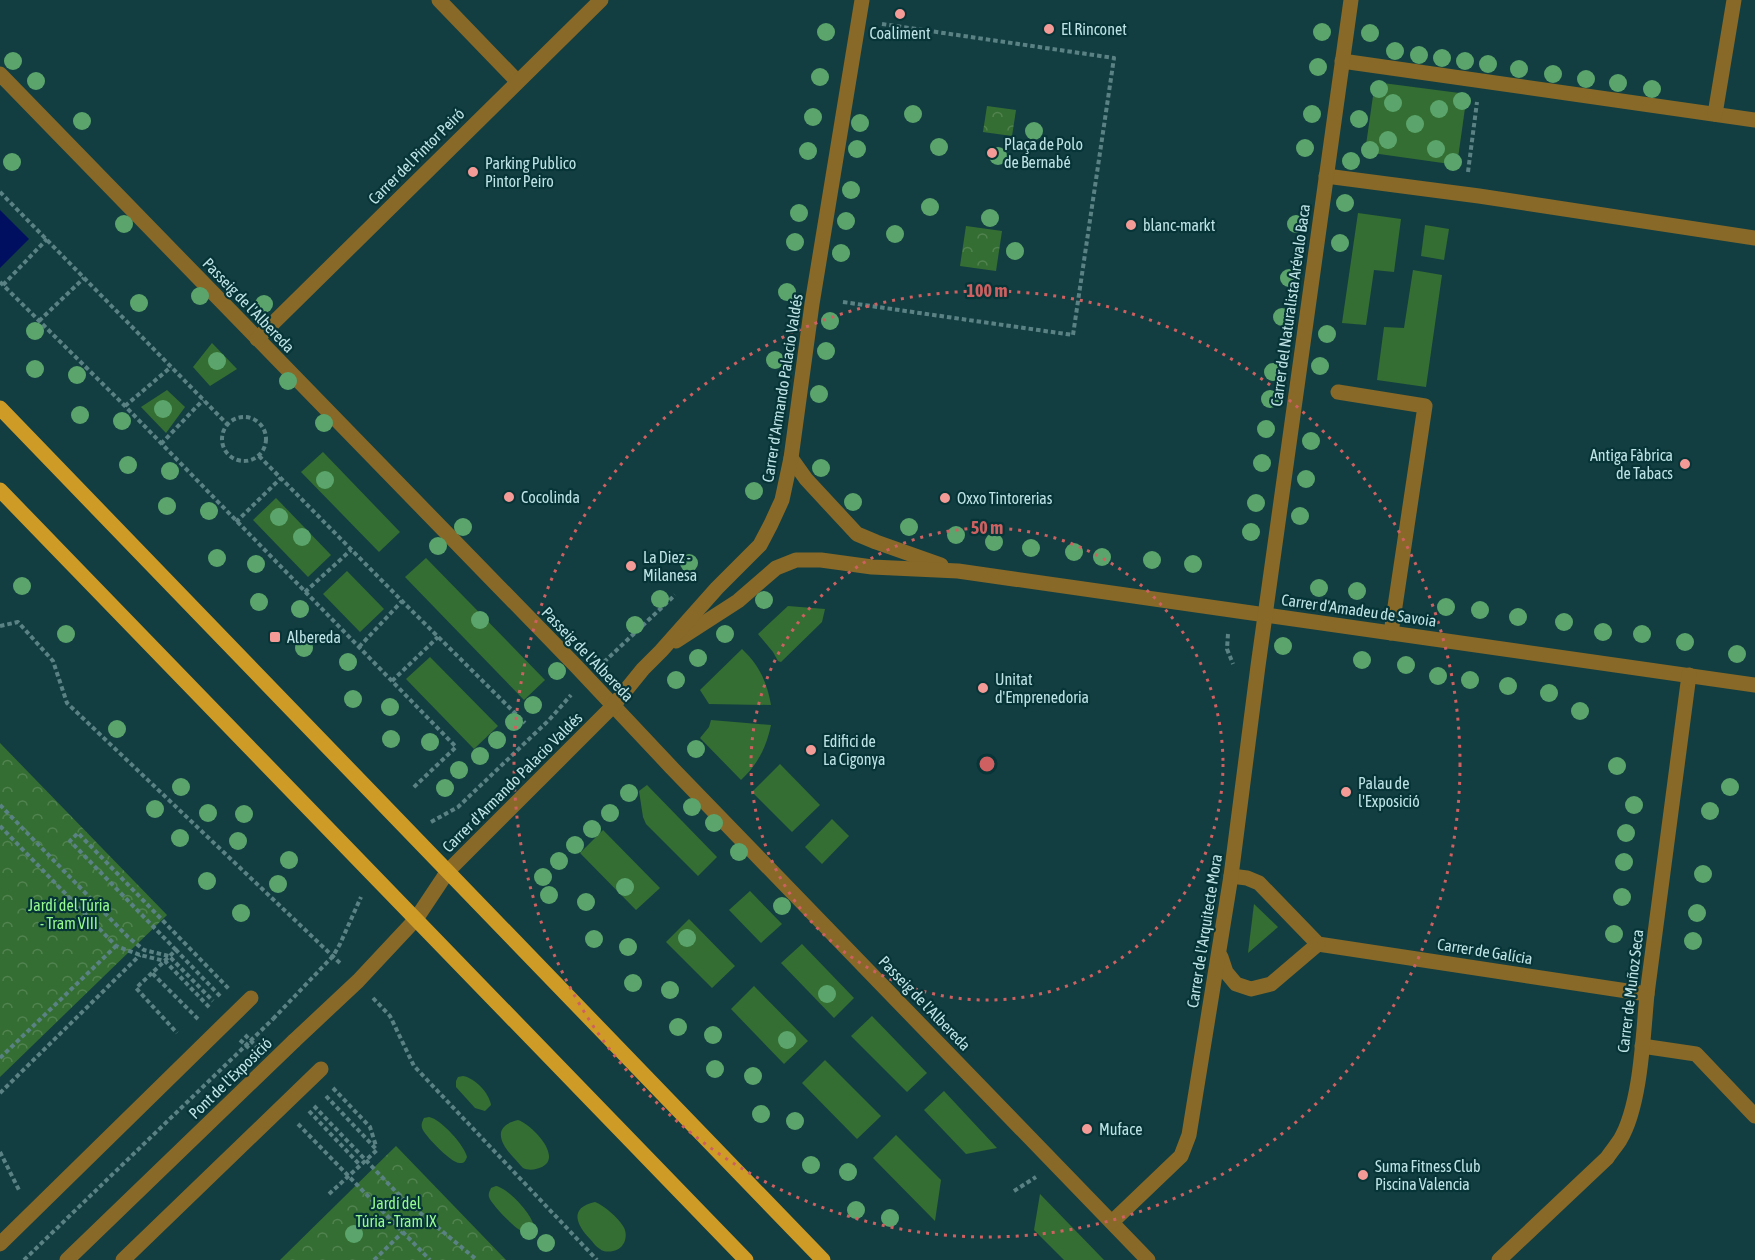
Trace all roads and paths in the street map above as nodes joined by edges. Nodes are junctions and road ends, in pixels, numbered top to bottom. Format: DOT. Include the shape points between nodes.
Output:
graph roads {
  1 [pos="439,0"];
  2 [pos="601,0"];
  3 [pos="862,0"];
  4 [pos="1351,0"];
  5 [pos="1734,0"];
  6 [pos="881,24"];
  7 [pos="1342,61"];
  8 [pos="0,74"];
  9 [pos="1480,80"];
  10 [pos="518,81"];
  11 [pos="1715,114"];
  12 [pos="1755,120"];
  13 [pos="1326,176"];
  14 [pos="0,192"];
  15 [pos="1472,195"];
  16 [pos="1755,238"];
  17 [pos="46,239"];
  18 [pos="84,278"];
  19 [pos="2,283"];
  20 [pos="843,302"];
  21 [pos="39,321"];
  22 [pos="257,339"];
  23 [pos="171,367"];
  24 [pos="1338,392"];
  25 [pos="203,400"];
  26 [pos="125,406"];
  27 [pos="0,408"];
  28 [pos="228,425"];
  29 [pos="161,444"];
  30 [pos="258,456"];
  31 [pos="791,458"];
  32 [pos="281,478"];
  33 [pos="0,490"];
  34 [pos="236,522"];
  35 [pos="351,550"];
  36 [pos="958,571"];
  37 [pos="305,592"];
  38 [pos="679,592"];
  39 [pos="402,601"];
  40 [pos="1232,609"];
  41 [pos="1265,615"];
  42 [pos="0,626"];
  43 [pos="1391,633"];
  44 [pos="438,637"];
  45 [pos="359,647"];
  46 [pos="661,651"];
  47 [pos="1233,667"];
  48 [pos="1689,675"];
  49 [pos="587,678"];
  50 [pos="392,681"];
  51 [pos="1755,685"];
  52 [pos="613,706"];
  53 [pos="525,723"];
  54 [pos="413,788"];
  55 [pos="0,826"];
  56 [pos="410,831"];
  57 [pos="448,871"];
  58 [pos="370,873"];
  59 [pos="1231,876"];
  60 [pos="416,919"];
  61 [pos="1318,944"];
  62 [pos="116,946"];
  63 [pos="144,950"];
  64 [pos="176,950"];
  65 [pos="1220,954"];
  66 [pos="140,955"];
  67 [pos="333,956"];
  68 [pos="165,961"];
  69 [pos="152,973"];
  70 [pos="358,981"];
  71 [pos="1647,994"];
  72 [pos="248,1001"];
  73 [pos="228,1004"];
  74 [pos="213,1012"];
  75 [pos="205,1026"];
  76 [pos="177,1034"];
  77 [pos="238,1037"];
  78 [pos="1642,1046"];
  79 [pos="254,1054"];
  80 [pos="0,1058"];
  81 [pos="323,1075"];
  82 [pos="0,1094"];
  83 [pos="325,1095"];
  84 [pos="303,1105"];
  85 [pos="1755,1116"];
  86 [pos="291,1117"];
  87 [pos="377,1150"];
  88 [pos="360,1165"];
  89 [pos="349,1174"];
  90 [pos="329,1194"];
  91 [pos="1112,1222"];
  92 [pos="403,1232"];
  93 [pos="0,1244"];
  94 [pos="24,1260"];
  95 [pos="67,1260"];
  96 [pos="123,1260"];
  97 [pos="374,1260"];
  98 [pos="430,1260"];
  99 [pos="597,1260"];
  100 [pos="746,1260"];
  101 [pos="823,1260"];
  102 [pos="1148,1260"];
  103 [pos="1499,1260"];
  1 -- 10 [label="street"];
  2 -- 10 [label="street, Carrer del Pintor Peiró"];
  3 -- 31 [label="street, Carrer d'Armando Palacio Valdés"];
  4 -- 7 [label="street, Carrer del Naturalista Arévalo Baca"];
  5 -- 11 [label="street"];
  6 -- 20 [label="path" via="1114,58 1073,335"];
  7 -- 9 [label="street"];
  7 -- 13 [label="street, Carrer del Naturalista Arévalo Baca"];
  8 -- 22 [label="street, Passeig de l'Albereda"];
  9 -- 11 [label="street"];
  9 -- 15 [label="path"];
  10 -- 22 [label="street, Carrer del Pintor Peiró"];
  11 -- 12 [label="street"];
  13 -- 15 [label="street"];
  13 -- 41 [label="street, Carrer del Naturalista Arévalo Baca"];
  14 -- 17 [label="path"];
  15 -- 16 [label="street"];
  17 -- 18 [label="path"];
  17 -- 19 [label="path"];
  18 -- 21 [label="path"];
  18 -- 23 [label="path"];
  19 -- 21 [label="path"];
  21 -- 26 [label="path"];
  22 -- 49 [label="street, Passeig de l'Albereda"];
  23 -- 25 [label="path"];
  23 -- 26 [label="path"];
  24 -- 43 [label="street" via="1425,406"];
  25 -- 28 [label="path"];
  25 -- 29 [label="path"];
  26 -- 29 [label="path"];
  27 -- 56 [label="main road"];
  28 -- 30 [label="path" via="223,442 229,455 242,461"];
  28 -- 30 [label="path" via="243,418 262,426 266,440"];
  29 -- 34 [label="path"];
  30 -- 32 [label="path"];
  31 -- 36 [label="street, Carrer d'Amadeu de Savoia" via="857,534"];
  31 -- 46 [label="street, Carrer d'Armando Palacio Valdés" via="782,500 760,545"];
  32 -- 34 [label="path"];
  32 -- 35 [label="path"];
  33 -- 58 [label="main road"];
  34 -- 37 [label="path"];
  35 -- 37 [label="path"];
  35 -- 39 [label="path"];
  36 -- 40 [label="street, Carrer d'Amadeu de Savoia"];
  36 -- 46 [label="street, Carrer d'Amadeu de Savoia" via="796,560 776,568 738,601"];
  37 -- 45 [label="path"];
  38 -- 49 [label="path"];
  39 -- 44 [label="path"];
  39 -- 45 [label="path"];
  40 -- 41 [label="street, Carrer d'Amadeu de Savoia"];
  40 -- 47 [label="path" via="1227,649"];
  41 -- 43 [label="street, Carrer d'Amadeu de Savoia"];
  41 -- 59 [label="street, Carrer de l'Arquitecte Mora"];
  42 -- 67 [label="path" via="18,622 53,662 67,703"];
  43 -- 48 [label="street, Carrer d'Amadeu de Savoia"];
  44 -- 50 [label="path"];
  44 -- 53 [label="path"];
  45 -- 50 [label="path"];
  46 -- 52 [label="street, Carrer d'Armando Palacio Valdés"];
  48 -- 51 [label="street, Carrer d'Amadeu de Savoia"];
  48 -- 71 [label="street, Carrer de Muñoz Seca"];
  49 -- 52 [label="street, Passeig de l'Albereda"];
  49 -- 56 [label="path" via="458,807"];
  50 -- 54 [label="path" via="456,747"];
  52 -- 57 [label="street, Carrer d'Armando Palacio Valdés"];
  52 -- 91 [label="street, Passeig de l'Albereda"];
  55 -- 62 [label="path"];
  56 -- 57 [label="main road"];
  57 -- 60 [label="street, Carrer d'Armando Palacio Valdés"];
  57 -- 101 [label="main road"];
  58 -- 60 [label="main road"];
  58 -- 67 [label="path"];
  59 -- 61 [label="street" via="1258,883"];
  59 -- 65 [label="street, Carrer de l'Arquitecte Mora"];
  60 -- 70 [label="street, Pont de l'Exposició"];
  60 -- 100 [label="main road"];
  61 -- 65 [label="street" via="1271,984 1251,989 1236,984 1226,972"];
  61 -- 71 [label="street, Carrer de Galícia"];
  62 -- 66 [label="path"];
  62 -- 80 [label="path"];
  63 -- 66 [label="path"];
  64 -- 68 [label="path"];
  64 -- 72 [label="path" via="70,842 78,833"];
  64 -- 73 [label="path"];
  65 -- 91 [label="street, Carrer de l'Arquitecte Mora" via="1186,1146"];
  66 -- 68 [label="path"];
  66 -- 82 [label="path"];
  67 -- 70 [label="path"];
  67 -- 94 [label="path, bridge"];
  68 -- 69 [label="path"];
  68 -- 74 [label="path"];
  69 -- 75 [label="path"];
  69 -- 76 [label="path" via="136,988"];
  70 -- 95 [label="street, Pont de l'Exposició, bridge"];
  70 -- 99 [label="path" via="390,1017 414,1066"];
  71 -- 78 [label="street, Carrer de Muñoz Seca"];
  72 -- 93 [label="street, bridge"];
  77 -- 79 [label="path"];
  78 -- 85 [label="street" via="1696,1054"];
  78 -- 103 [label="street, Carrer de Muñoz Seca" via="1634,1105 1621,1139"];
  81 -- 87 [label="path" via="370,1126"];
  81 -- 96 [label="street, bridge"];
  83 -- 87 [label="path"];
  84 -- 88 [label="path"];
  86 -- 89 [label="path"];
  87 -- 88 [label="path"];
  88 -- 89 [label="path"];
  89 -- 90 [label="path"];
  89 -- 92 [label="path"];
  91 -- 102 [label="street, Passeig de l'Albereda"];
  92 -- 97 [label="path"];
  92 -- 98 [label="path"];
}
